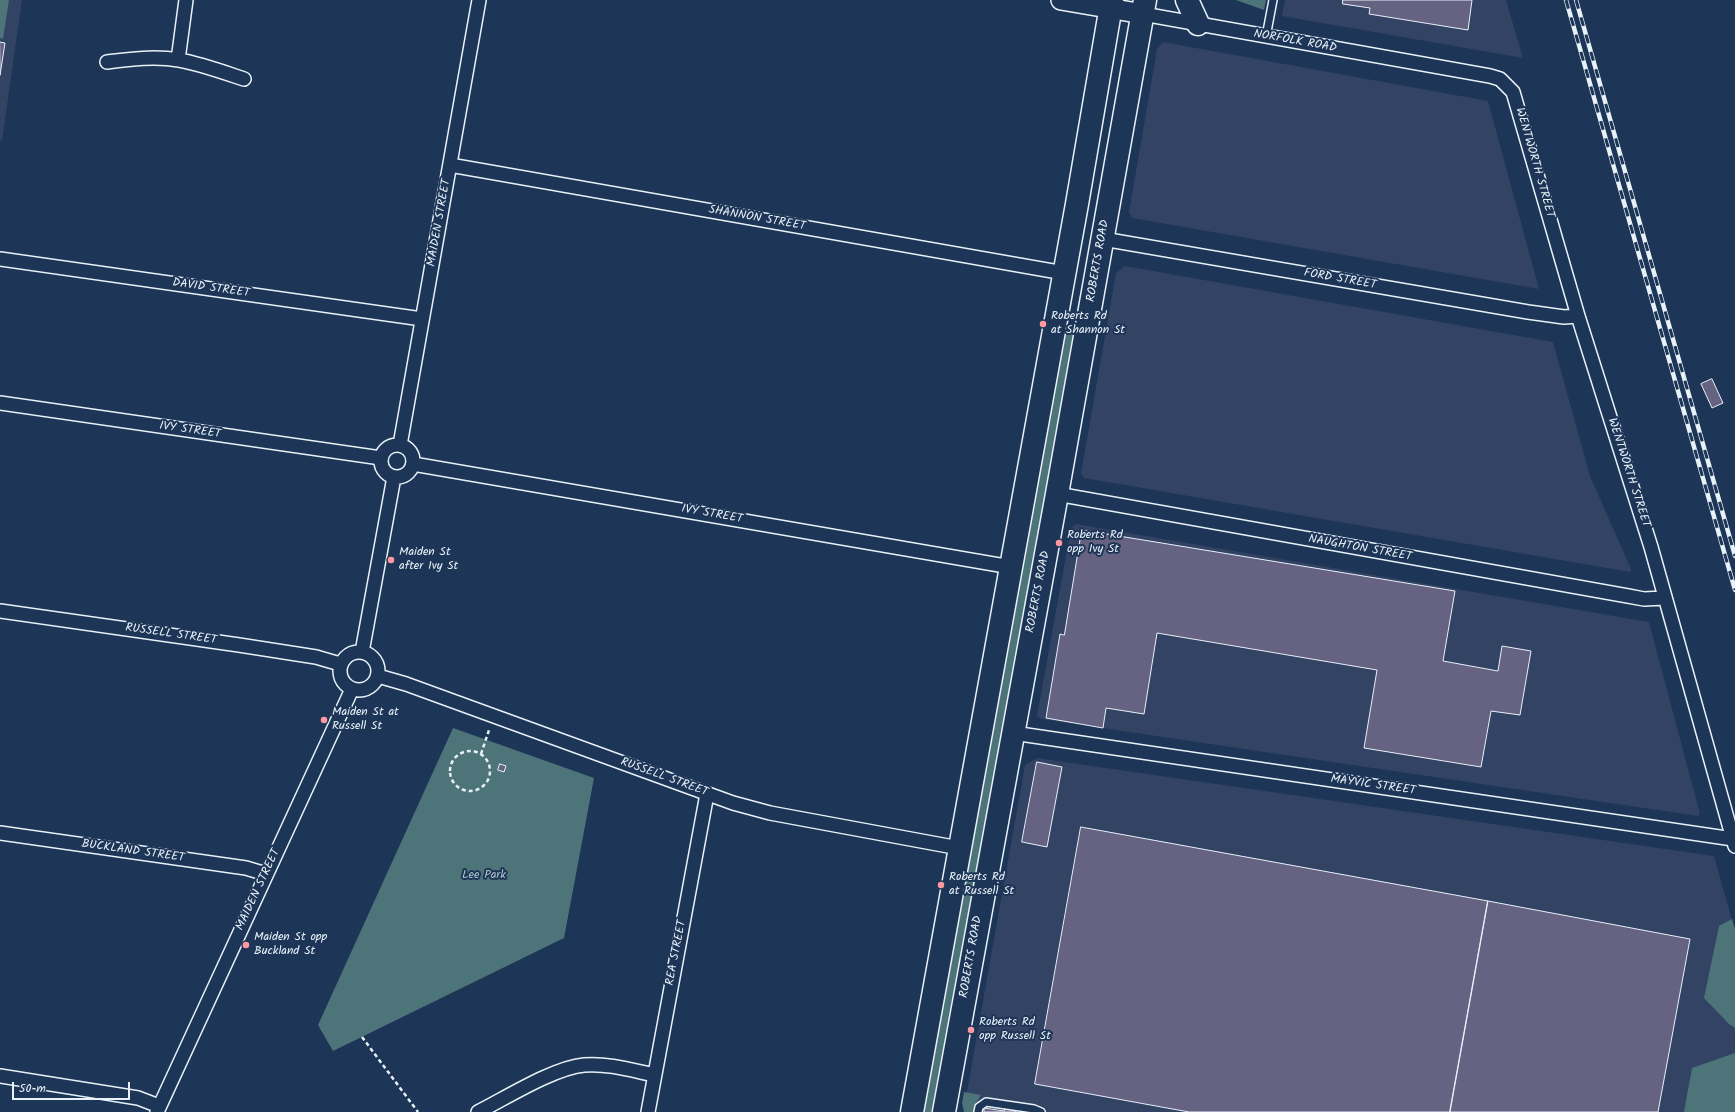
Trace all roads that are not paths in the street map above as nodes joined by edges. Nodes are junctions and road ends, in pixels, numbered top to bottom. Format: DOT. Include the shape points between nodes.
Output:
graph roads {
  1 [pos="186,0"];
  2 [pos="479,0"];
  3 [pos="1061,0"];
  4 [pos="1187,0"];
  5 [pos="1273,0"];
  6 [pos="1112,5"];
  7 [pos="1144,7"];
  8 [pos="1198,24"];
  9 [pos="1266,37"];
  10 [pos="178,60"];
  11 [pos="107,62"];
  12 [pos="244,79"];
  13 [pos="1517,102"];
  14 [pos="450,165"];
  15 [pos="1103,239"];
  16 [pos="0,259"];
  17 [pos="1064,273"];
  18 [pos="1578,316"];
  19 [pos="422,319"];
  20 [pos="0,403"];
  21 [pos="400,445"];
  22 [pos="381,458"];
  23 [pos="413,464"];
  24 [pos="394,477"];
  25 [pos="1057,494"];
  26 [pos="1011,567"];
  27 [pos="1664,598"];
  28 [pos="0,611"];
  29 [pos="362,652"];
  30 [pos="340,664"];
  31 [pos="378,676"];
  32 [pos="352,689"];
  33 [pos="1013,733"];
  34 [pos="707,794"];
  35 [pos="0,833"];
  36 [pos="1734,842"];
  37 [pos="959,848"];
  38 [pos="266,874"];
  39 [pos="654,1075"];
  40 [pos="0,1076"];
  41 [pos="158,1109"];
  42 [pos="478,1112"];
  43 [pos="648,1112"];
  44 [pos="912,1112"];
  45 [pos="944,1112"];
  46 [pos="978,1112"];
  47 [pos="1041,1112"];
  1 -- 10 [label="street"];
  2 -- 14 [label="street, MAIDEN STREET"];
  3 -- 6 [label="street, NORFOLK ROAD"];
  4 -- 8 [label="highway"];
  5 -- 9 [label="lane"];
  6 -- 7 [label="street, NORFOLK ROAD"];
  6 -- 17 [label="highway"];
  7 -- 8 [label="street, NORFOLK ROAD"];
  7 -- 15 [label="highway, ROBERTS ROAD"];
  8 -- 9 [label="street, NORFOLK ROAD"];
  9 -- 13 [label="street, NORFOLK ROAD" via="1490,76 1500,79 1508,86"];
  10 -- 11 [label="street" via="150,58"];
  10 -- 12 [label="street"];
  13 -- 18 [label="street, WENTWORTH STREET"];
  14 -- 17 [label="street, SHANNON STREET"];
  14 -- 19 [label="street, MAIDEN STREET"];
  15 -- 18 [label="street, FORD STREET" via="1528,312 1564,317"];
  15 -- 25 [label="highway, ROBERTS ROAD"];
  16 -- 19 [label="street, DAVID STREET"];
  17 -- 26 [label="highway"];
  18 -- 27 [label="street, WENTWORTH STREET" via="1638,505"];
  19 -- 21 [label="street, MAIDEN STREET"];
  20 -- 22 [label="street, IVY STREET"];
  21 -- 22 [label="street" via="385,450"];
  21 -- 23 [label="street" via="412,454"];
  22 -- 24 [label="street" via="380,464 385,473"];
  23 -- 24 [label="street" via="409,473 399,478"];
  23 -- 26 [label="street, IVY STREET"];
  24 -- 29 [label="street"];
  25 -- 27 [label="street, NAUGHTON STREET" via="1644,599"];
  25 -- 33 [label="highway, ROBERTS ROAD"];
  26 -- 37 [label="highway"];
  27 -- 36 [label="street, WENTWORTH STREET"];
  28 -- 30 [label="street, RUSSELL STREET" via="262,648 316,657"];
  29 -- 30 [label="street" via="348,655"];
  29 -- 31 [label="street" via="370,655 375,661"];
  30 -- 32 [label="street" via="341,679"];
  31 -- 32 [label="street" via="368,688"];
  31 -- 34 [label="street, RUSSELL STREET"];
  32 -- 38 [label="street, MAIDEN STREET"];
  33 -- 36 [label="street, MAYVIC STREET"];
  33 -- 45 [label="highway, ROBERTS ROAD"];
  34 -- 37 [label="street, RUSSELL STREET" via="733,804 770,813"];
  34 -- 39 [label="street, REA STREET"];
  35 -- 38 [label="street, BUCKLAND STREET" via="246,868"];
  37 -- 44 [label="highway"];
  38 -- 41 [label="street, MAIDEN STREET"];
  39 -- 42 [label="street" via="598,1064 571,1067"];
  39 -- 43 [label="street, REA STREET"];
  40 -- 41 [label="street" via="138,1098"];
  46 -- 47 [label="lane" via="986,1102"];
}
